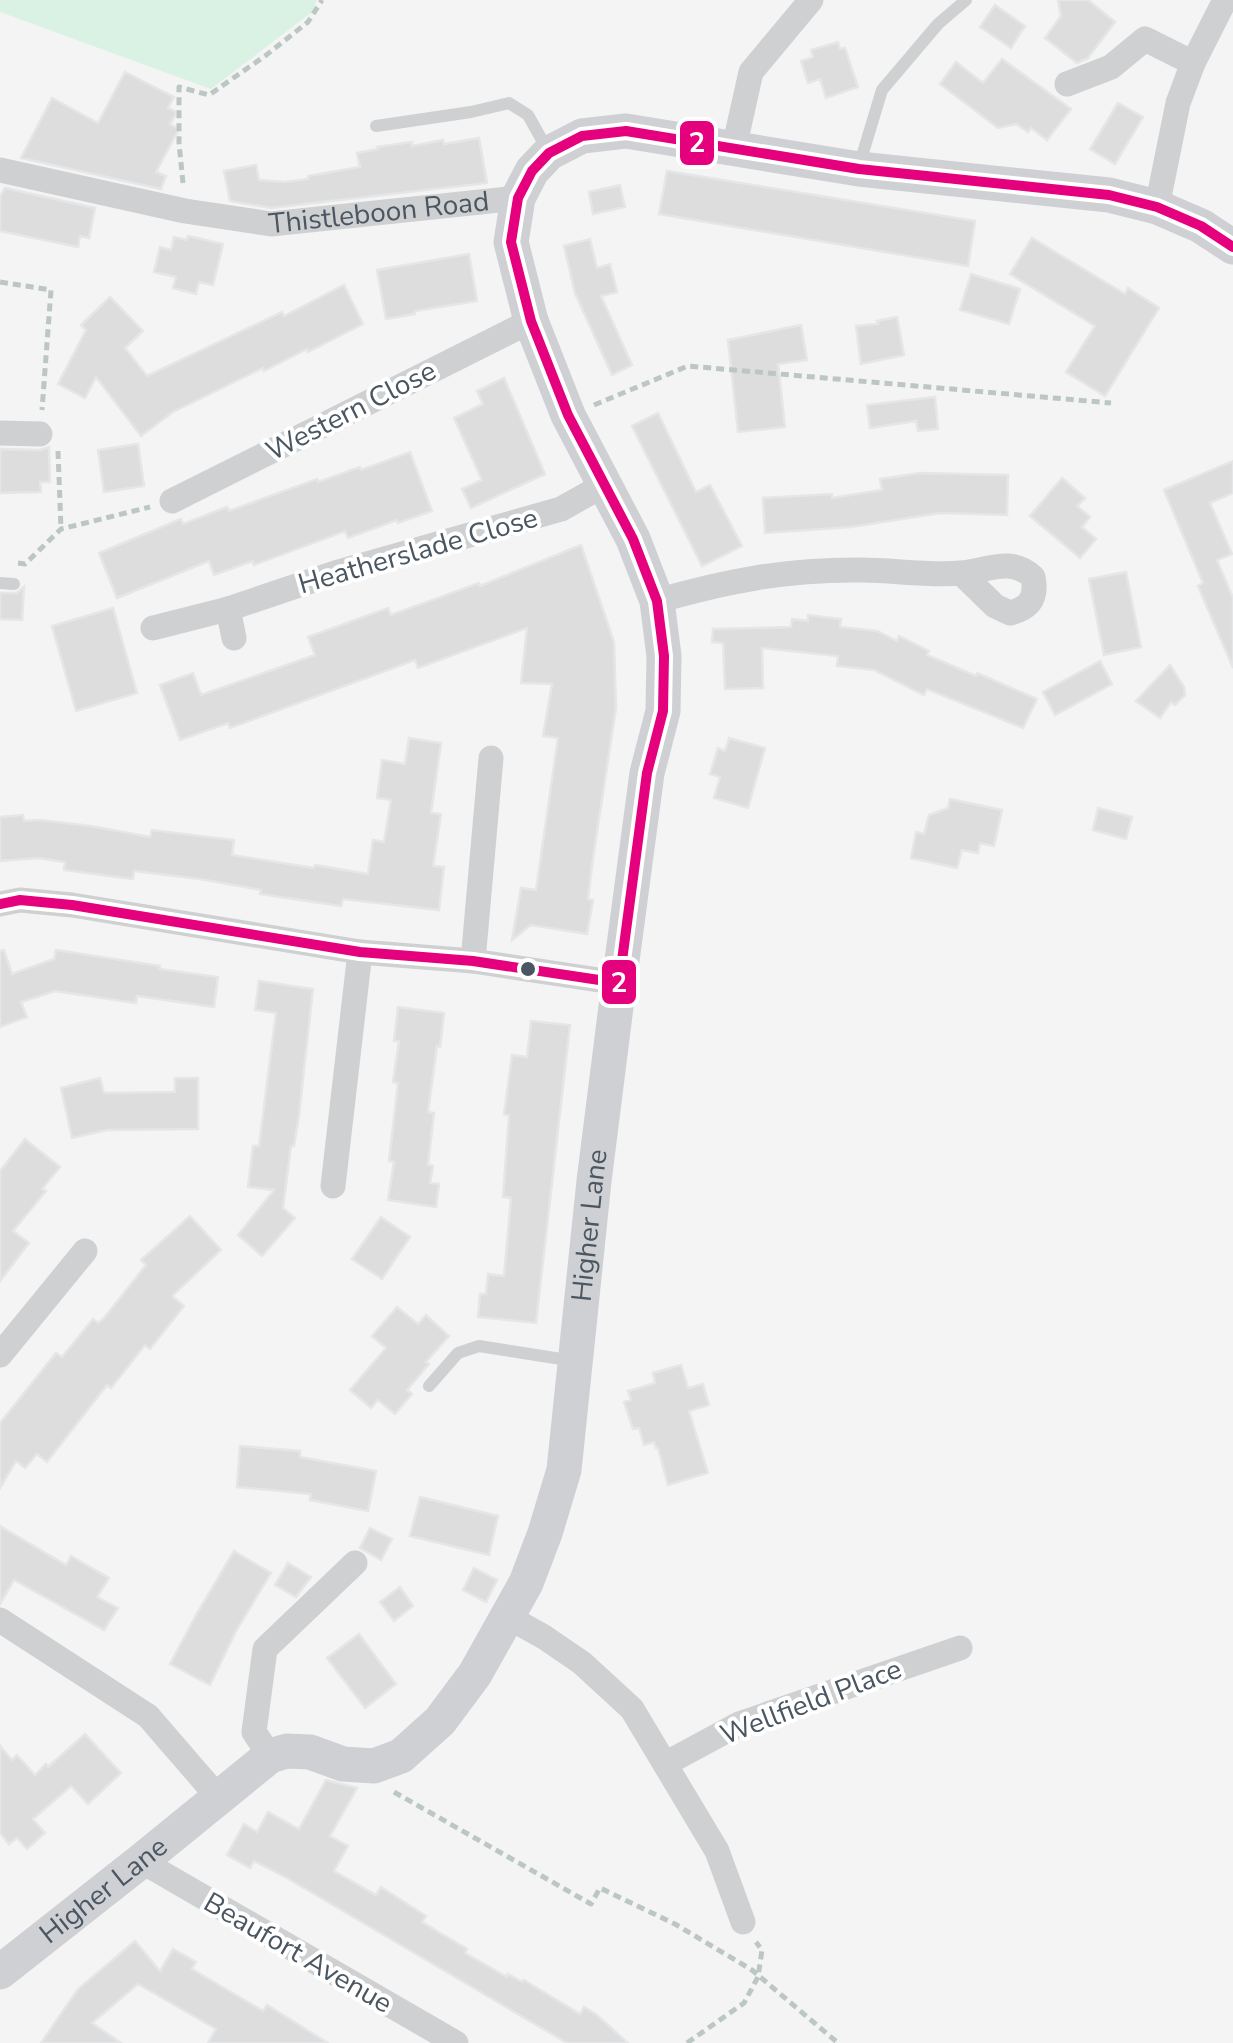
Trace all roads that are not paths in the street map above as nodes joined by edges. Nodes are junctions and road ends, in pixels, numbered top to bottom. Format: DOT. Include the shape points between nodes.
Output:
graph roads {
  1 [pos="810,0"];
  2 [pos="966,0"];
  3 [pos="1225,0"];
  4 [pos="1193,63"];
  5 [pos="1066,84"];
  6 [pos="376,126"];
  7 [pos="734,148"];
  8 [pos="549,154"];
  9 [pos="858,168"];
  10 [pos="0,170"];
  11 [pos="518,198"];
  12 [pos="1156,207"];
  13 [pos="1233,247"];
  14 [pos="531,321"];
  15 [pos="0,433"];
  16 [pos="40,434"];
  17 [pos="604,485"];
  18 [pos="172,501"];
  19 [pos="961,573"];
  20 [pos="658,601"];
  21 [pos="228,609"];
  22 [pos="154,628"];
  23 [pos="234,638"];
  24 [pos="491,758"];
  25 [pos="0,904"];
  26 [pos="360,952"];
  27 [pos="473,961"];
  28 [pos="618,983"];
  29 [pos="333,1186"];
  30 [pos="85,1250"];
  31 [pos="0,1355"];
  32 [pos="576,1362"];
  33 [pos="429,1386"];
  34 [pos="355,1563"];
  35 [pos="508,1617"];
  36 [pos="0,1620"];
  37 [pos="960,1648"];
  38 [pos="270,1756"];
  39 [pos="665,1764"];
  40 [pos="218,1797"];
  41 [pos="142,1861"];
  42 [pos="743,1922"];
  43 [pos="0,1972"];
  44 [pos="456,2043"];
  1 -- 7 [label="street" via="752,72"];
  2 -- 9 [label="lane" via="882,90"];
  3 -- 4 [label="street"];
  4 -- 5 [label="street" via="1145,40 1111,68"];
  4 -- 12 [label="street"];
  6 -- 8 [label="lane" via="509,103 528,114"];
  7 -- 8 [label="street" via="626,131 582,136"];
  7 -- 9 [label="street"];
  8 -- 11 [label="street, Thistleboon Road"];
  9 -- 12 [label="street" via="1109,195"];
  10 -- 11 [label="street, Thistleboon Road" via="185,212 271,224"];
  11 -- 14 [label="street, Higher Lane" via="512,242"];
  12 -- 13 [label="street"];
  14 -- 17 [label="street, Higher Lane"];
  14 -- 18 [label="street, Western Close"];
  15 -- 16 [label="street"];
  17 -- 20 [label="street, Higher Lane"];
  17 -- 21 [label="street, Heatherslade Close" via="561,509"];
  19 -- 20 [label="street" via="793,571"];
  20 -- 28 [label="street, Higher Lane" via="663,711"];
  21 -- 22 [label="street, Heatherslade Close"];
  21 -- 23 [label="street"];
  24 -- 27 [label="street"];
  25 -- 26 [label="street" via="72,906"];
  26 -- 27 [label="street"];
  26 -- 29 [label="street"];
  27 -- 28 [label="street"];
  28 -- 32 [label="street, Higher Lane"];
  30 -- 31 [label="street"];
  32 -- 33 [label="lane" via="479,1346 458,1353"];
  32 -- 35 [label="street, Higher Lane" via="564,1470 545,1534"];
  34 -- 38 [label="street" via="266,1649 254,1732"];
  35 -- 38 [label="street, Higher Lane" via="440,1720 401,1756 374,1766 310,1752"];
  35 -- 39 [label="street" via="582,1664 632,1708"];
  36 -- 40 [label="street" via="148,1716"];
  37 -- 39 [label="street, Wellfield Place" via="739,1724"];
  38 -- 40 [label="street, Higher Lane"];
  39 -- 42 [label="street" via="717,1851"];
  40 -- 41 [label="street, Higher Lane"];
  41 -- 43 [label="street, Higher Lane"];
  41 -- 44 [label="street, Beaufort Avenue"];
}
